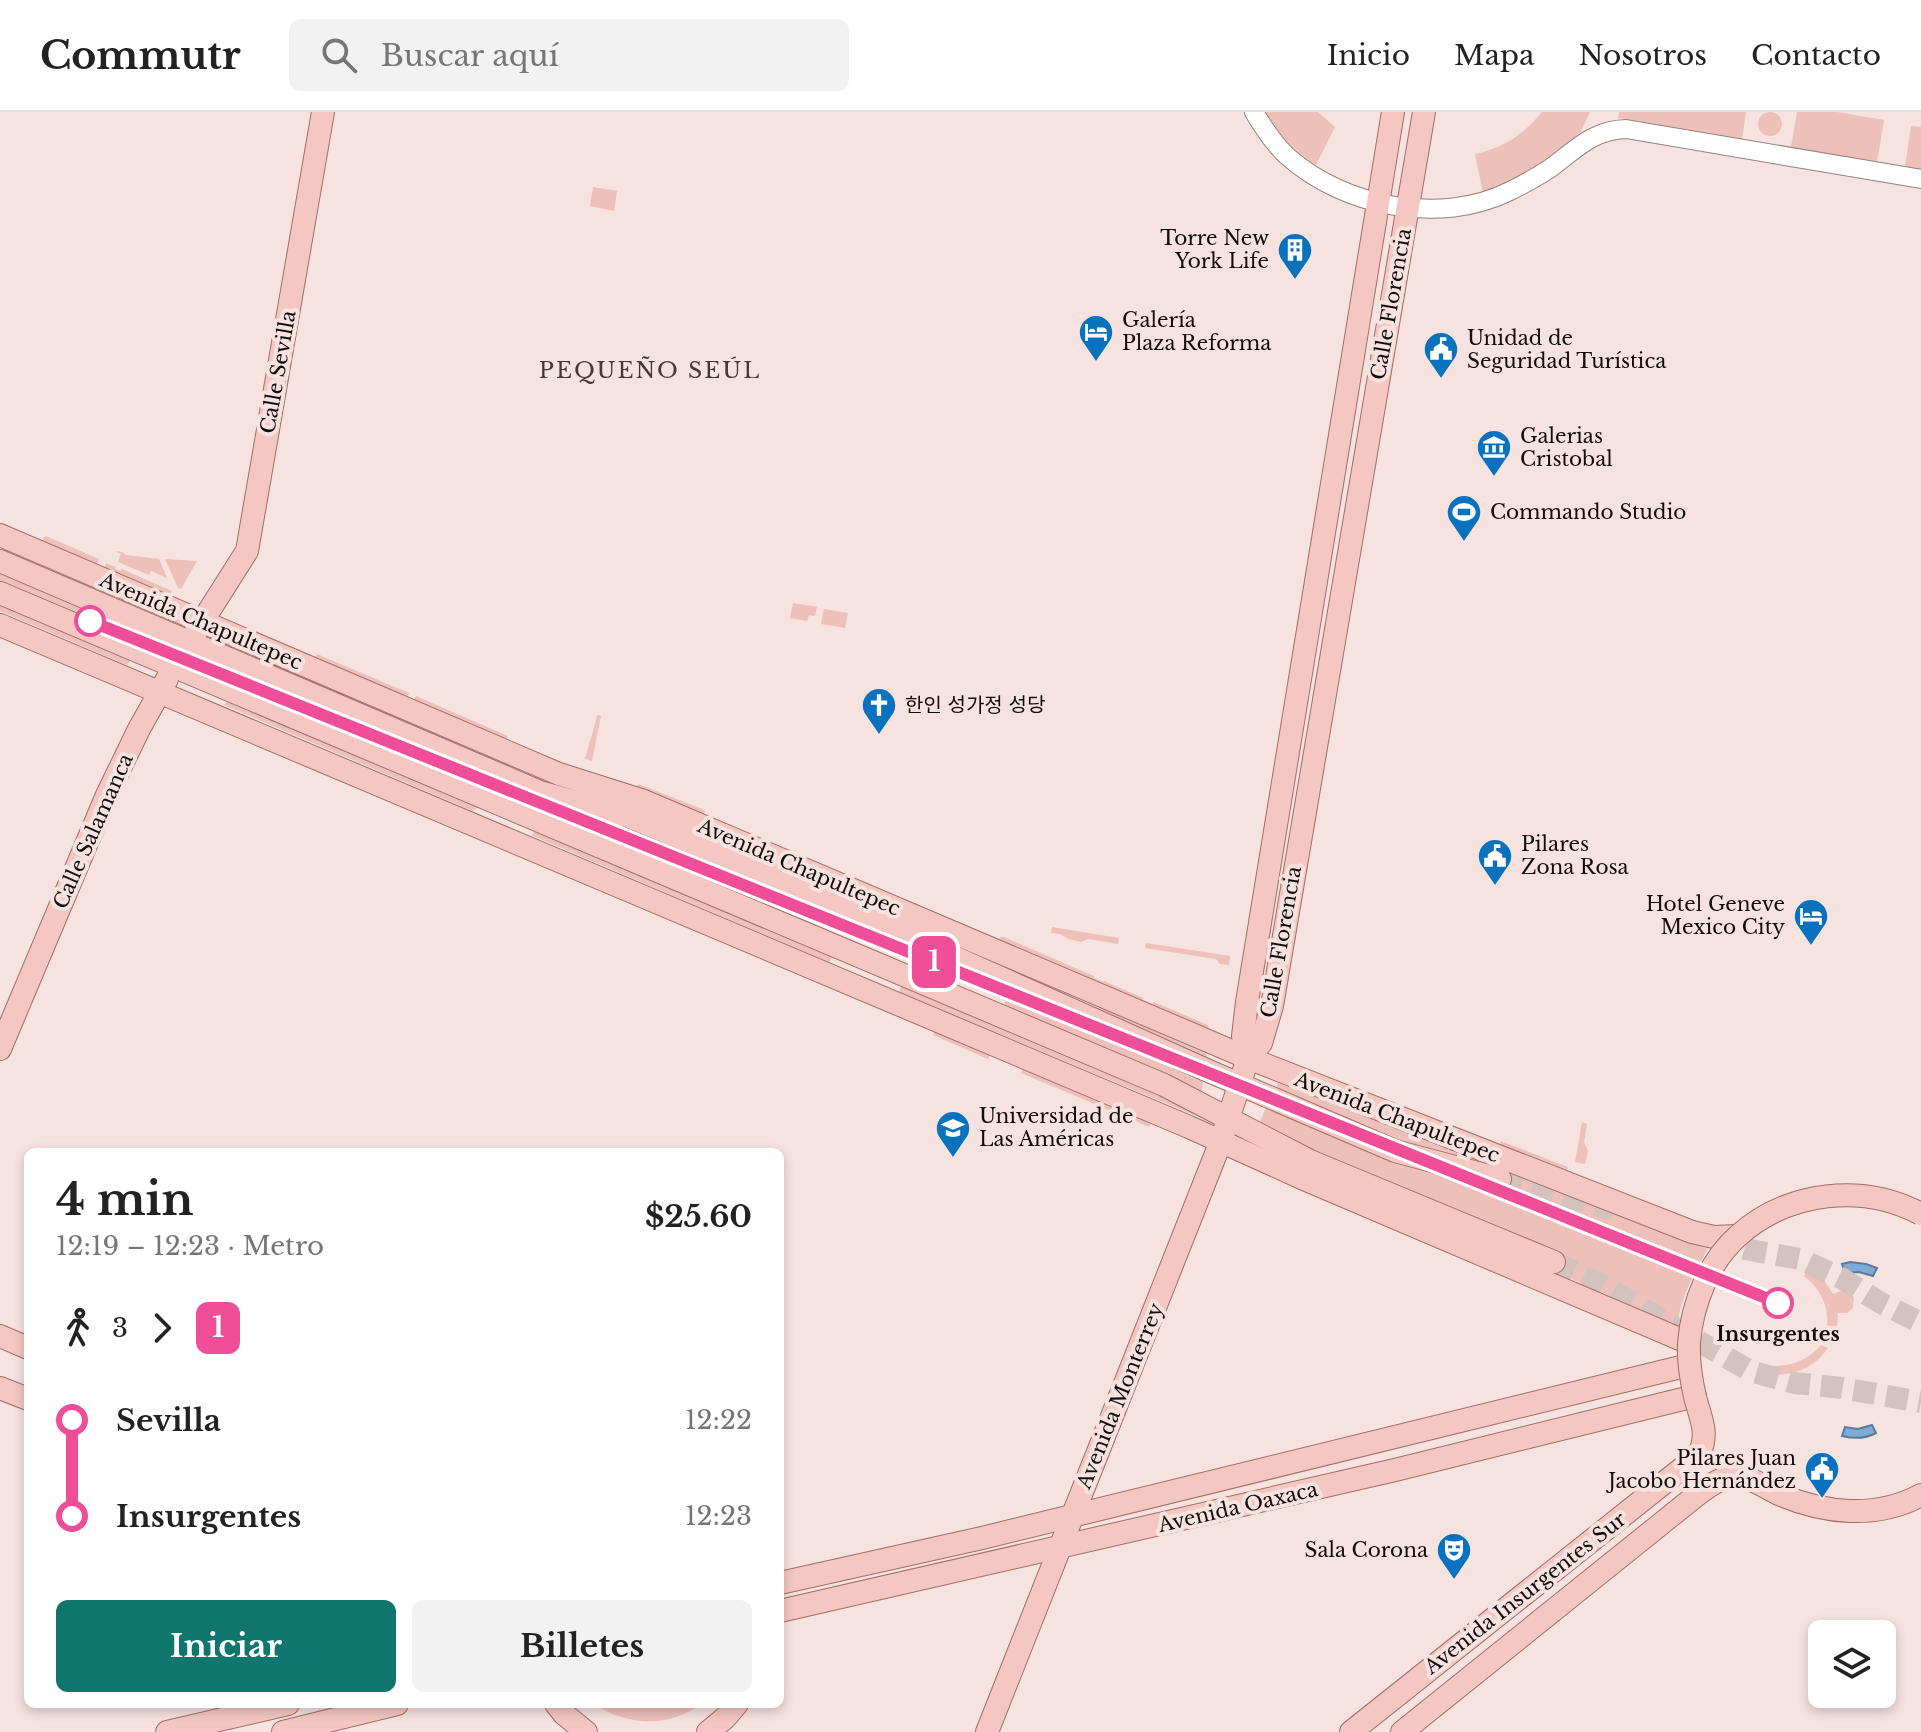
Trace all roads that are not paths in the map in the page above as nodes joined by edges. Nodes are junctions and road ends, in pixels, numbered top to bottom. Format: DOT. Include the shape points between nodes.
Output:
graph roads {
  1 [pos="323,112"];
  2 [pos="1254,112"];
  3 [pos="1393,112"];
  4 [pos="1424,112"];
  5 [pos="1921,179"];
  6 [pos="1377,202"];
  7 [pos="1407,207"];
  8 [pos="0,535"];
  9 [pos="0,561"];
  10 [pos="106,580"];
  11 [pos="0,593"];
  12 [pos="203,621"];
  13 [pos="146,623"];
  14 [pos="0,625"];
  15 [pos="190,641"];
  16 [pos="174,666"];
  17 [pos="159,691"];
  18 [pos="764,862"];
  19 [pos="1039,995"];
  20 [pos="1111,1000"];
  21 [pos="0,1049"];
  22 [pos="1248,1058"];
  23 [pos="1240,1084"];
  24 [pos="1229,1119"];
  25 [pos="1221,1141"];
  26 [pos="1500,1179"];
  27 [pos="1921,1214"];
  28 [pos="1737,1236"];
  29 [pos="1554,1262"];
  30 [pos="0,1336"];
  31 [pos="24,1346"];
  32 [pos="1681,1354"];
  33 [pos="0,1388"];
  34 [pos="24,1397"];
  35 [pos="1687,1398"];
  36 [pos="1921,1495"];
  37 [pos="1073,1515"];
  38 [pos="1060,1548"];
  39 [pos="784,1582"];
  40 [pos="784,1610"];
  41 [pos="271,1708"];
  42 [pos="381,1708"];
  43 [pos="559,1708"];
  44 [pos="734,1708"];
  45 [pos="167,1732"];
  46 [pos="283,1732"];
  47 [pos="586,1732"];
  48 [pos="708,1732"];
  49 [pos="987,1732"];
  50 [pos="1351,1732"];
  51 [pos="1402,1732"];
  1 -- 12 [label="main road, Calle Sevilla" via="247,551"];
  2 -- 6 [label="street" via="1272,139 1306,170 1331,186"];
  3 -- 6 [label="main road, Calle Florencia"];
  4 -- 7 [label="main road, Calle Florencia"];
  5 -- 7 [label="street" via="1626,129 1594,136 1494,198 1456,208"];
  6 -- 7 [label="street"];
  6 -- 22 [label="main road, Calle Florencia" via="1247,1002 1243,1036"];
  7 -- 22 [label="main road, Calle Florencia" via="1272,1006 1261,1043"];
  8 -- 10 [label="main road, Avenida Chapultepec"];
  9 -- 13 [label="main road, Avenida Chapultepec"];
  10 -- 12 [label="main road, Avenida Chapultepec"];
  10 -- 13 [label="main road"];
  11 -- 16 [label="main road"];
  12 -- 15 [label="main road, Calle Salamanca"];
  12 -- 18 [label="main road, Avenida Chapultepec" via="559,774 644,801"];
  13 -- 15 [label="main road, Avenida Chapultepec"];
  14 -- 17 [label="main road"];
  15 -- 16 [label="main road, Calle Salamanca"];
  15 -- 18 [label="main road, Avenida Chapultepec" via="540,792"];
  16 -- 17 [label="main road, Calle Salamanca"];
  16 -- 24 [label="main road" via="1164,1085"];
  17 -- 21 [label="main road, Calle Salamanca" via="107,795"];
  17 -- 25 [label="main road"];
  18 -- 19 [label="main road, Avenida Chapultepec"];
  18 -- 20 [label="main road, Avenida Chapultepec"];
  19 -- 20 [label="main road"];
  19 -- 23 [label="main road, Avenida Chapultepec"];
  20 -- 22 [label="main road, Avenida Chapultepec"];
  22 -- 23 [label="main road, Avenida Monterrey"];
  22 -- 28 [label="main road, Avenida Chapultepec" via="1692,1232"];
  23 -- 24 [label="main road, Avenida Monterrey"];
  23 -- 26 [label="main road, Avenida Chapultepec" via="1395,1151"];
  24 -- 25 [label="main road, Avenida Monterrey"];
  24 -- 29 [label="main road" via="1310,1161"];
  25 -- 32 [label="main road"];
  25 -- 37 [label="main road, Avenida Monterrey"];
  27 -- 28 [label="main road, bridge" via="1887,1200 1829,1196 1775,1211"];
  28 -- 32 [label="main road, bridge" via="1704,1283"];
  30 -- 31 [label="main road"];
  32 -- 35 [label="main road, bridge"];
  32 -- 37 [label="main road, Avenida Oaxaca"];
  33 -- 34 [label="main road"];
  35 -- 38 [label="main road, Avenida Oaxaca"];
  35 -- 50 [label="main road, Avenida Insurgentes Sur, bridge" via="1705,1431 1699,1455"];
  36 -- 51 [label="main road, Avenida Insurgentes Sur" via="1883,1511 1853,1511 1793,1500 1735,1476 1717,1481"];
  37 -- 38 [label="main road, Avenida Monterrey"];
  37 -- 39 [label="main road, Avenida Oaxaca"];
  38 -- 40 [label="main road, Avenida Oaxaca"];
  38 -- 49 [label="main road, Avenida Monterrey"];
  41 -- 45 [label="main road"];
  42 -- 46 [label="main road"];
  43 -- 47 [label="main road"];
  44 -- 48 [label="main road"];
}
